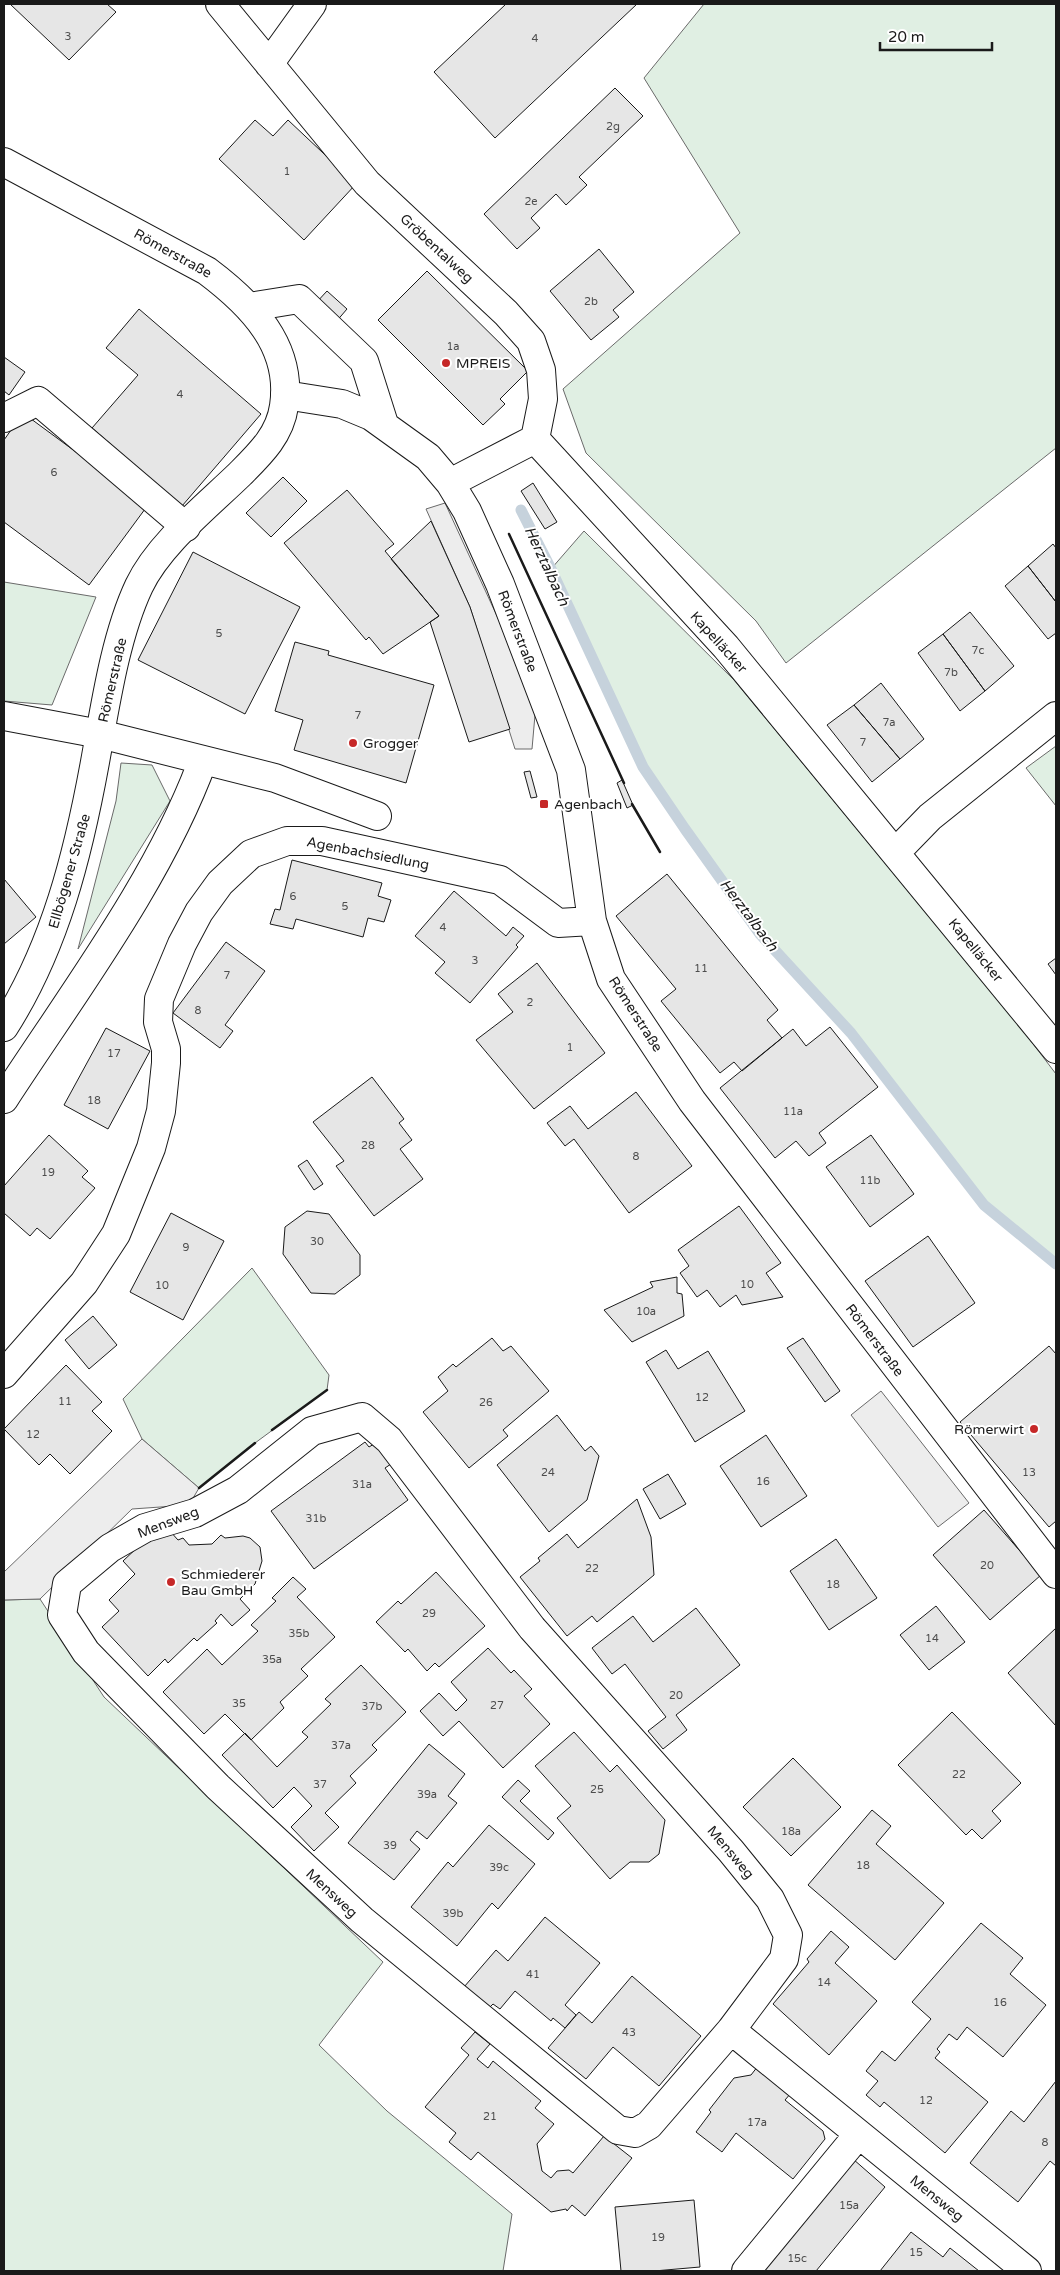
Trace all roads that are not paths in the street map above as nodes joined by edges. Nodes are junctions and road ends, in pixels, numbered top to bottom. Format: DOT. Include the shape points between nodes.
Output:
graph roads {
  1 [pos="220,4"];
  2 [pos="312,4"];
  3 [pos="269,64"];
  4 [pos="4,162"];
  5 [pos="249,307"];
  6 [pos="285,395"];
  7 [pos="4,418"];
  8 [pos="384,424"];
  9 [pos="535,439"];
  10 [pos="450,483"];
  11 [pos="186,527"];
  12 [pos="1056,716"];
  13 [pos="8,719"];
  14 [pos="100,734"];
  15 [pos="203,760"];
  16 [pos="377,816"];
  17 [pos="896,852"];
  18 [pos="592,921"];
  19 [pos="4,1027"];
  20 [pos="1056,1049"];
  21 [pos="4,1099"];
  22 [pos="4,1374"];
  23 [pos="1052,1561"];
  24 [pos="731,2030"];
  25 [pos="858,2134"];
  26 [pos="746,2271"];
  27 [pos="1027,2271"];
  1 -- 3 [label="street, Gröbentalweg"];
  2 -- 3 [label="street"];
  3 -- 9 [label="street, Gröbentalweg" via="368,182 506,313 530,342 542,370 543,399"];
  4 -- 5 [label="street, Römerstraße" via="207,271 232,289"];
  5 -- 6 [label="street, Römerstraße" via="264,325 279,353"];
  5 -- 8 [label="street" via="299,299 364,361"];
  6 -- 8 [label="street, Römerstraße" via="342,404"];
  6 -- 11 [label="street, Römerstraße" via="283,414 268,445"];
  7 -- 11 [label="street" via="38,402"];
  8 -- 10 [label="street, Römerstraße" via="428,457"];
  9 -- 10 [label="street"];
  9 -- 17 [label="street, Kapelläcker" via="726,647"];
  10 -- 18 [label="street, Römerstraße" via="467,511 500,584 571,770"];
  11 -- 14 [label="street, Römerstraße" via="168,544 139,586 110,681"];
  12 -- 17 [label="street" via="930,817"];
  13 -- 14 [label="street"];
  14 -- 15 [label="street, Römerstraße"];
  14 -- 19 [label="street, Ellbögener Straße" via="88,804 64,895 42,955"];
  15 -- 16 [label="street, Römerstraße" via="275,778"];
  15 -- 21 [label="street" via="190,796 135,898"];
  17 -- 20 [label="street, Kapelläcker"];
  18 -- 22 [label="street, Agenbachsiedlung" via="558,923 500,880 322,841 287,841 251,854 220,883 199,912 159,999 158,1022 166,1049 161,1111 151,1148 116,1234 84,1283"];
  18 -- 23 [label="street, Römerstraße" via="611,979 692,1101"];
  24 -- 24 [label="street, Mensweg" via="650,2125 635,2133 618,2130 362,1920 218,1787 86,1652 62,1615 67,1584 110,1548 145,1528 195,1513 238,1490 312,1431 362,1417 389,1440 532,1628 770,1898 788,1934 784,1959"];
  24 -- 25 [label="street, Mensweg"];
  25 -- 26 [label="street"];
  25 -- 27 [label="street, Mensweg"];
}
